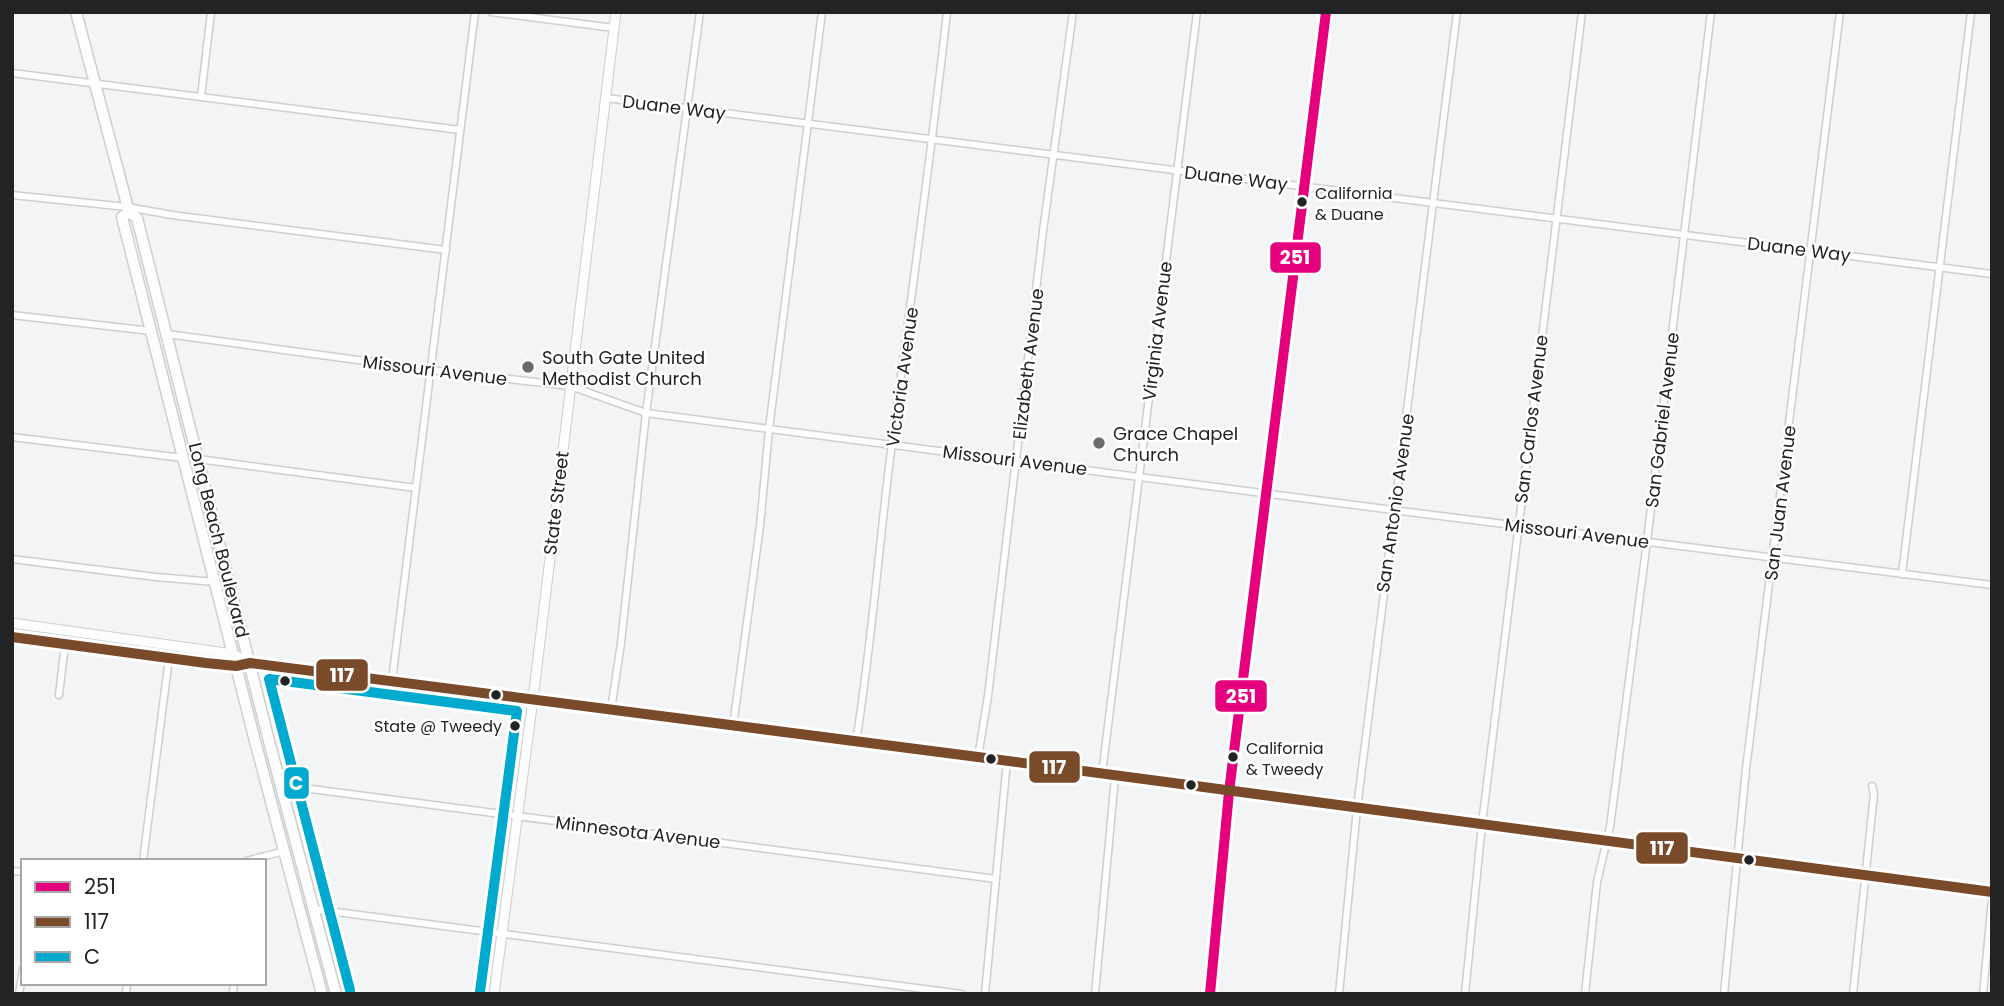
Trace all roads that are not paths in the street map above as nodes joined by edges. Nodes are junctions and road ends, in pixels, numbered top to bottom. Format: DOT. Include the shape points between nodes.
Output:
graph roads {
  1 [pos="76,12"];
  2 [pos="211,12"];
  3 [pos="475,12"];
  4 [pos="491,12"];
  5 [pos="616,12"];
  6 [pos="700,12"];
  7 [pos="822,12"];
  8 [pos="947,12"];
  9 [pos="1073,12"];
  10 [pos="1197,12"];
  11 [pos="1326,12"];
  12 [pos="1457,12"];
  13 [pos="1582,12"];
  14 [pos="1711,12"];
  15 [pos="1840,12"];
  16 [pos="1972,12"];
  17 [pos="614,28"];
  18 [pos="12,73"];
  19 [pos="94,83"];
  20 [pos="201,97"];
  21 [pos="606,98"];
  22 [pos="688,108"];
  23 [pos="808,124"];
  24 [pos="460,130"];
  25 [pos="932,139"];
  26 [pos="1053,155"];
  27 [pos="1177,170"];
  28 [pos="1304,186"];
  29 [pos="12,195"];
  30 [pos="1433,203"];
  31 [pos="128,210"];
  32 [pos="1557,218"];
  33 [pos="1684,234"];
  34 [pos="446,250"];
  35 [pos="1810,251"];
  36 [pos="1939,267"];
  37 [pos="1992,274"];
  38 [pos="12,315"];
  39 [pos="151,331"];
  40 [pos="167,334"];
  41 [pos="431,370"];
  42 [pos="570,386"];
  43 [pos="646,413"];
  44 [pos="769,429"];
  45 [pos="12,437"];
  46 [pos="892,444"];
  47 [pos="183,458"];
  48 [pos="198,459"];
  49 [pos="1017,460"];
  50 [pos="1139,476"];
  51 [pos="416,488"];
  52 [pos="1267,493"];
  53 [pos="1393,510"];
  54 [pos="1518,525"];
  55 [pos="1647,541"];
  56 [pos="1773,558"];
  57 [pos="12,559"];
  58 [pos="1902,574"];
  59 [pos="215,582"];
  60 [pos="1992,585"];
  61 [pos="12,623"];
  62 [pos="12,637"];
  63 [pos="65,645"];
  64 [pos="233,653"];
  65 [pos="169,658"];
  66 [pos="250,663"];
  67 [pos="236,666"];
  68 [pos="392,681"];
  69 [pos="59,695"];
  70 [pos="533,699"];
  71 [pos="611,710"];
  72 [pos="733,726"];
  73 [pos="856,742"];
  74 [pos="978,757"];
  75 [pos="1007,761"];
  76 [pos="1102,775"];
  77 [pos="1115,777"];
  78 [pos="281,785"];
  79 [pos="1872,786"];
  80 [pos="1229,792"];
  81 [pos="1357,808"];
  82 [pos="517,816"];
  83 [pos="1482,824"];
  84 [pos="1606,841"];
  85 [pos="285,851"];
  86 [pos="1736,858"];
  87 [pos="143,859"];
  88 [pos="253,859"];
  89 [pos="290,870"];
  90 [pos="1865,875"];
  91 [pos="996,879"];
  92 [pos="1992,892"];
  93 [pos="1992,900"];
  94 [pos="314,909"];
  95 [pos="502,934"];
  96 [pos="323,994"];
  97 [pos="336,994"];
  98 [pos="494,994"];
  99 [pos="962,994"];
  100 [pos="985,994"];
  101 [pos="1094,994"];
  102 [pos="1209,994"];
  103 [pos="1339,994"];
  104 [pos="1465,994"];
  105 [pos="1585,994"];
  106 [pos="1724,994"];
  107 [pos="1853,994"];
  108 [pos="1983,994"];
  1 -- 19 [label="main road, Long Beach Boulevard"];
  2 -- 20 [label="street"];
  3 -- 24 [label="street"];
  4 -- 17 [label="street"];
  5 -- 17 [label="main road, State Street"];
  6 -- 22 [label="street"];
  7 -- 23 [label="street"];
  8 -- 25 [label="street, Victoria Avenue"];
  9 -- 26 [label="street, Elizabeth Avenue"];
  10 -- 27 [label="street, Virginia Avenue"];
  11 -- 28 [label="main road"];
  12 -- 30 [label="street, San Antonio Avenue"];
  13 -- 32 [label="street, San Carlos Avenue"];
  14 -- 33 [label="street, San Gabriel Avenue"];
  15 -- 35 [label="street, San Juan Avenue"];
  16 -- 36 [label="street"];
  17 -- 21 [label="main road, State Street"];
  18 -- 19 [label="street"];
  19 -- 20 [label="street"];
  19 -- 31 [label="main road, Long Beach Boulevard"];
  20 -- 24 [label="street"];
  21 -- 22 [label="street, Duane Way"];
  21 -- 42 [label="main road, State Street"];
  22 -- 23 [label="street, Duane Way"];
  22 -- 43 [label="street"];
  23 -- 25 [label="street, Duane Way"];
  23 -- 44 [label="street"];
  24 -- 34 [label="street"];
  25 -- 26 [label="street, Duane Way"];
  25 -- 46 [label="street, Victoria Avenue"];
  26 -- 27 [label="street, Duane Way"];
  26 -- 49 [label="street, Elizabeth Avenue"];
  27 -- 28 [label="street, Duane Way"];
  27 -- 50 [label="street, Virginia Avenue"];
  28 -- 30 [label="street, Duane Way"];
  28 -- 52 [label="main road"];
  29 -- 31 [label="street"];
  30 -- 32 [label="street, Duane Way"];
  30 -- 53 [label="street, San Antonio Avenue"];
  31 -- 34 [label="street"];
  31 -- 39 [label="main road, Long Beach Boulevard" via="122,216"];
  31 -- 40 [label="main road, Long Beach Boulevard" via="137,218"];
  32 -- 33 [label="street, Duane Way"];
  32 -- 54 [label="street, San Carlos Avenue"];
  33 -- 35 [label="street, Duane Way"];
  33 -- 55 [label="street, San Gabriel Avenue"];
  34 -- 41 [label="street"];
  35 -- 36 [label="street, Duane Way"];
  35 -- 56 [label="street, San Juan Avenue"];
  36 -- 37 [label="street, Duane Way"];
  36 -- 58 [label="street"];
  38 -- 39 [label="street"];
  39 -- 47 [label="main road, Long Beach Boulevard"];
  40 -- 41 [label="street, Missouri Avenue"];
  40 -- 48 [label="main road, Long Beach Boulevard"];
  41 -- 42 [label="street, Missouri Avenue"];
  41 -- 51 [label="street"];
  42 -- 43 [label="street, Missouri Avenue"];
  42 -- 70 [label="main road, State Street"];
  43 -- 44 [label="street, Missouri Avenue"];
  43 -- 71 [label="street"];
  44 -- 46 [label="street, Missouri Avenue"];
  44 -- 72 [label="street"];
  45 -- 47 [label="street"];
  46 -- 49 [label="street, Missouri Avenue"];
  46 -- 73 [label="street, Victoria Avenue"];
  47 -- 59 [label="main road, Long Beach Boulevard"];
  48 -- 51 [label="street"];
  48 -- 66 [label="main road, Long Beach Boulevard"];
  49 -- 50 [label="street, Missouri Avenue"];
  49 -- 74 [label="street, Elizabeth Avenue"];
  50 -- 52 [label="street, Missouri Avenue"];
  50 -- 76 [label="street, Virginia Avenue"];
  51 -- 68 [label="street"];
  52 -- 53 [label="street, Missouri Avenue"];
  52 -- 80 [label="main road"];
  53 -- 54 [label="street, Missouri Avenue"];
  53 -- 81 [label="street, San Antonio Avenue"];
  54 -- 55 [label="street, Missouri Avenue"];
  54 -- 83 [label="street, San Carlos Avenue"];
  55 -- 56 [label="street, Missouri Avenue"];
  55 -- 84 [label="street, San Gabriel Avenue"];
  56 -- 58 [label="street, Missouri Avenue"];
  56 -- 86 [label="street, San Juan Avenue"];
  57 -- 59 [label="street"];
  58 -- 60 [label="street, Missouri Avenue"];
  59 -- 64 [label="main road, Long Beach Boulevard"];
  61 -- 64 [label="main road"];
  62 -- 63 [label="main road"];
  63 -- 65 [label="main road"];
  63 -- 69 [label="street"];
  64 -- 66 [label="main road"];
  64 -- 67 [label="main road, Long Beach Boulevard"];
  65 -- 67 [label="main road"];
  65 -- 87 [label="street"];
  66 -- 67 [label="main road"];
  66 -- 68 [label="main road"];
  66 -- 78 [label="main road, Long Beach Boulevard"];
  67 -- 85 [label="main road, Long Beach Boulevard"];
  68 -- 70 [label="main road"];
  70 -- 71 [label="main road"];
  70 -- 82 [label="main road, State Street"];
  71 -- 72 [label="main road"];
  72 -- 73 [label="main road"];
  73 -- 74 [label="main road"];
  74 -- 75 [label="main road"];
  75 -- 76 [label="main road"];
  75 -- 91 [label="street"];
  76 -- 77 [label="main road"];
  77 -- 80 [label="main road"];
  77 -- 101 [label="street"];
  78 -- 82 [label="street, Minnesota Avenue"];
  78 -- 94 [label="main road, Long Beach Boulevard"];
  79 -- 90 [label="street"];
  80 -- 81 [label="main road"];
  80 -- 102 [label="main road"];
  81 -- 83 [label="main road"];
  81 -- 103 [label="street, San Antonio Avenue"];
  82 -- 91 [label="street, Minnesota Avenue"];
  82 -- 95 [label="main road, State Street"];
  83 -- 84 [label="main road"];
  83 -- 104 [label="street, San Carlos Avenue"];
  84 -- 86 [label="main road"];
  84 -- 105 [label="street, San Gabriel Avenue"];
  85 -- 88 [label="street"];
  85 -- 89 [label="main road, Long Beach Boulevard"];
  86 -- 90 [label="main road"];
  86 -- 106 [label="street, San Juan Avenue"];
  89 -- 94 [label="main road" via="298,875 306,905"];
  89 -- 96 [label="main road, Long Beach Boulevard"];
  90 -- 92 [label="main road"];
  90 -- 107 [label="street"];
  91 -- 100 [label="street"];
  93 -- 108 [label="street"];
  94 -- 95 [label="street"];
  94 -- 97 [label="main road, Long Beach Boulevard"];
  95 -- 98 [label="main road, State Street"];
  95 -- 99 [label="street"];
}
